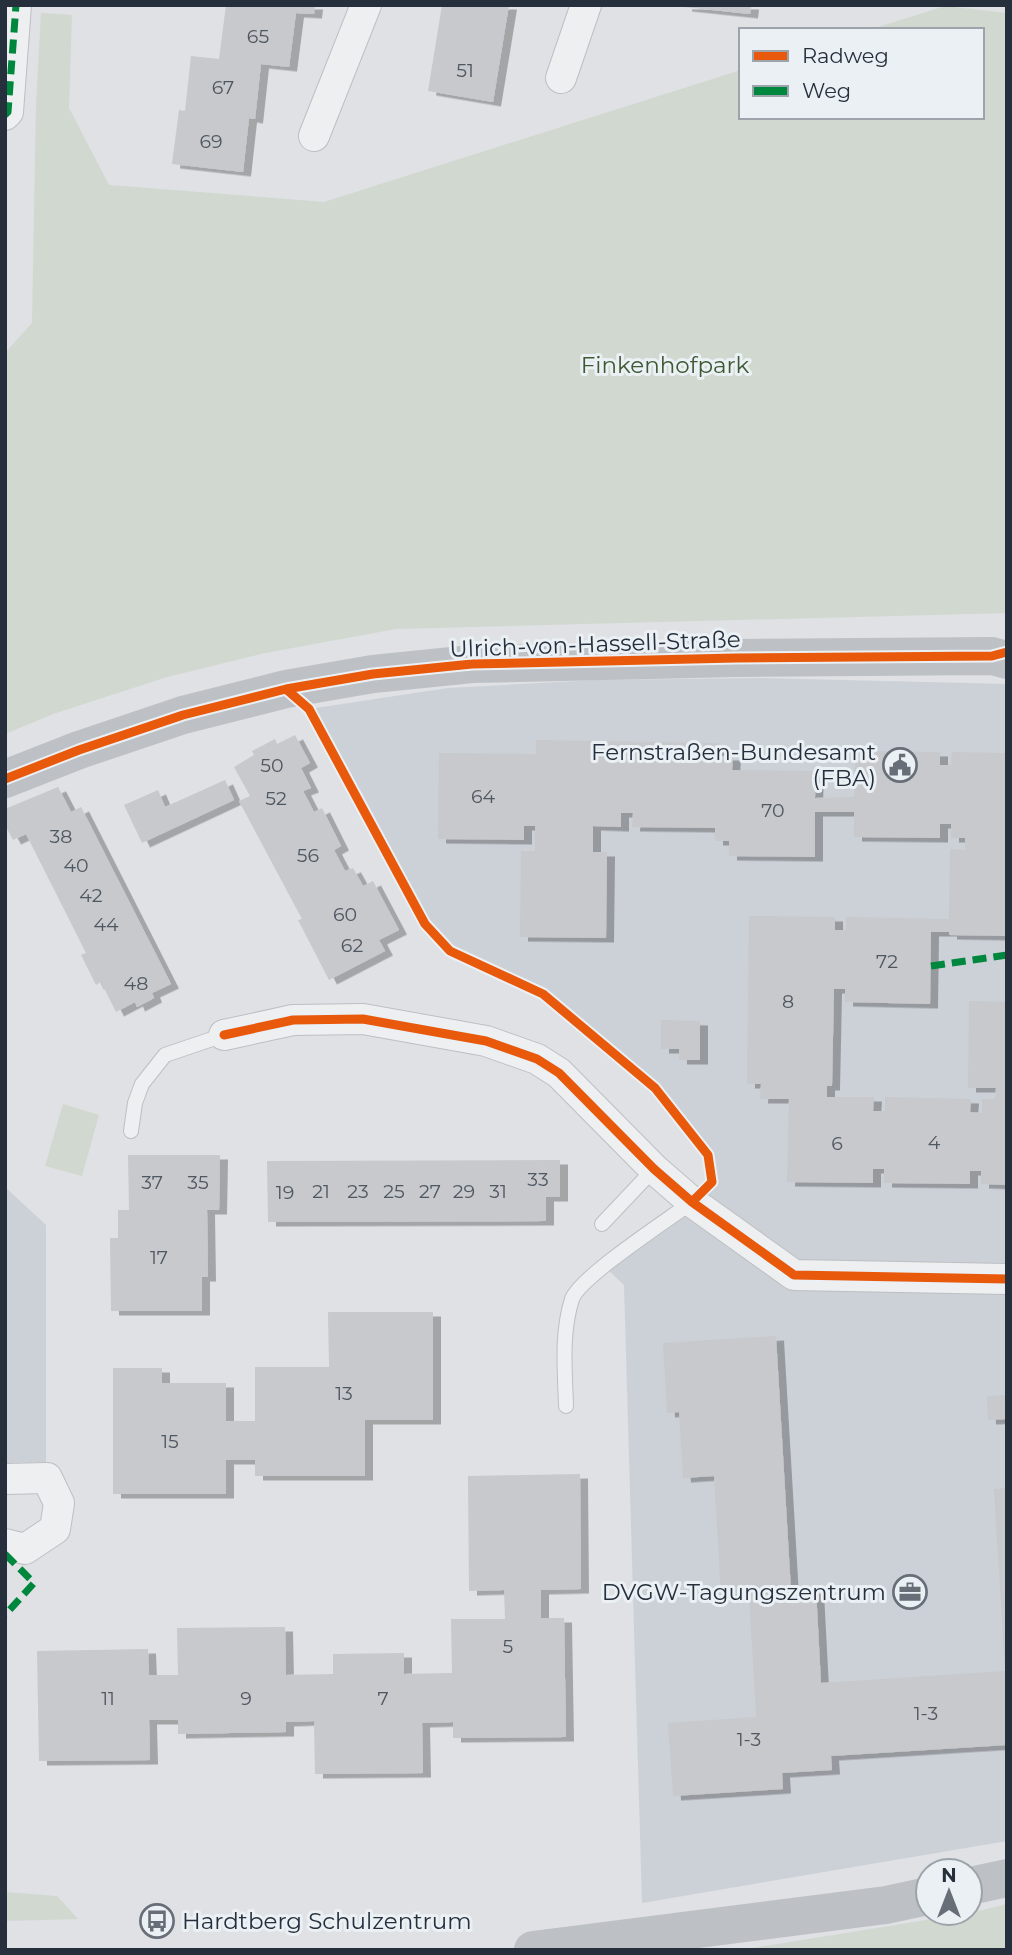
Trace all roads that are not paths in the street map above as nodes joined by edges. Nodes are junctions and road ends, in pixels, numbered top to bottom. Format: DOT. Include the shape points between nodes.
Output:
graph roads {
  1 [pos="16,5"];
  2 [pos="366,5"];
  3 [pos="586,5"];
  4 [pos="561,78"];
  5 [pos="5,115"];
  6 [pos="314,136"];
  7 [pos="1002,656"];
  8 [pos="5,779"];
  9 [pos="224,1035"];
  10 [pos="131,1131"];
  11 [pos="654,1169"];
  12 [pos="692,1202"];
  13 [pos="602,1224"];
  14 [pos="1007,1279"];
  15 [pos="566,1406"];
  16 [pos="5,1479"];
  17 [pos="5,1544"];
  18 [pos="1007,1878"];
  19 [pos="984,1883"];
  20 [pos="914,1899"];
  21 [pos="533,1950"];
  1 -- 5 [label="street"];
  2 -- 6 [label="street"];
  3 -- 4 [label="street"];
  7 -- 8 [label="street, Ulrich-von-Hassell-Straße" via="472,664 373,674 286,689 183,715"];
  9 -- 10 [label="lane" via="165,1055 142,1084"];
  9 -- 11 [label="street" via="293,1020 363,1019 486,1041 537,1059 559,1073"];
  11 -- 12 [label="street"];
  11 -- 13 [label="lane"];
  12 -- 14 [label="street" via="794,1275"];
  12 -- 15 [label="lane" via="604,1266 573,1296 565,1338"];
  16 -- 17 [label="street" via="47,1478 59,1503 55,1529 25,1549"];
  18 -- 19 [label="street"];
  20 -- 21 [label="street"];
}
